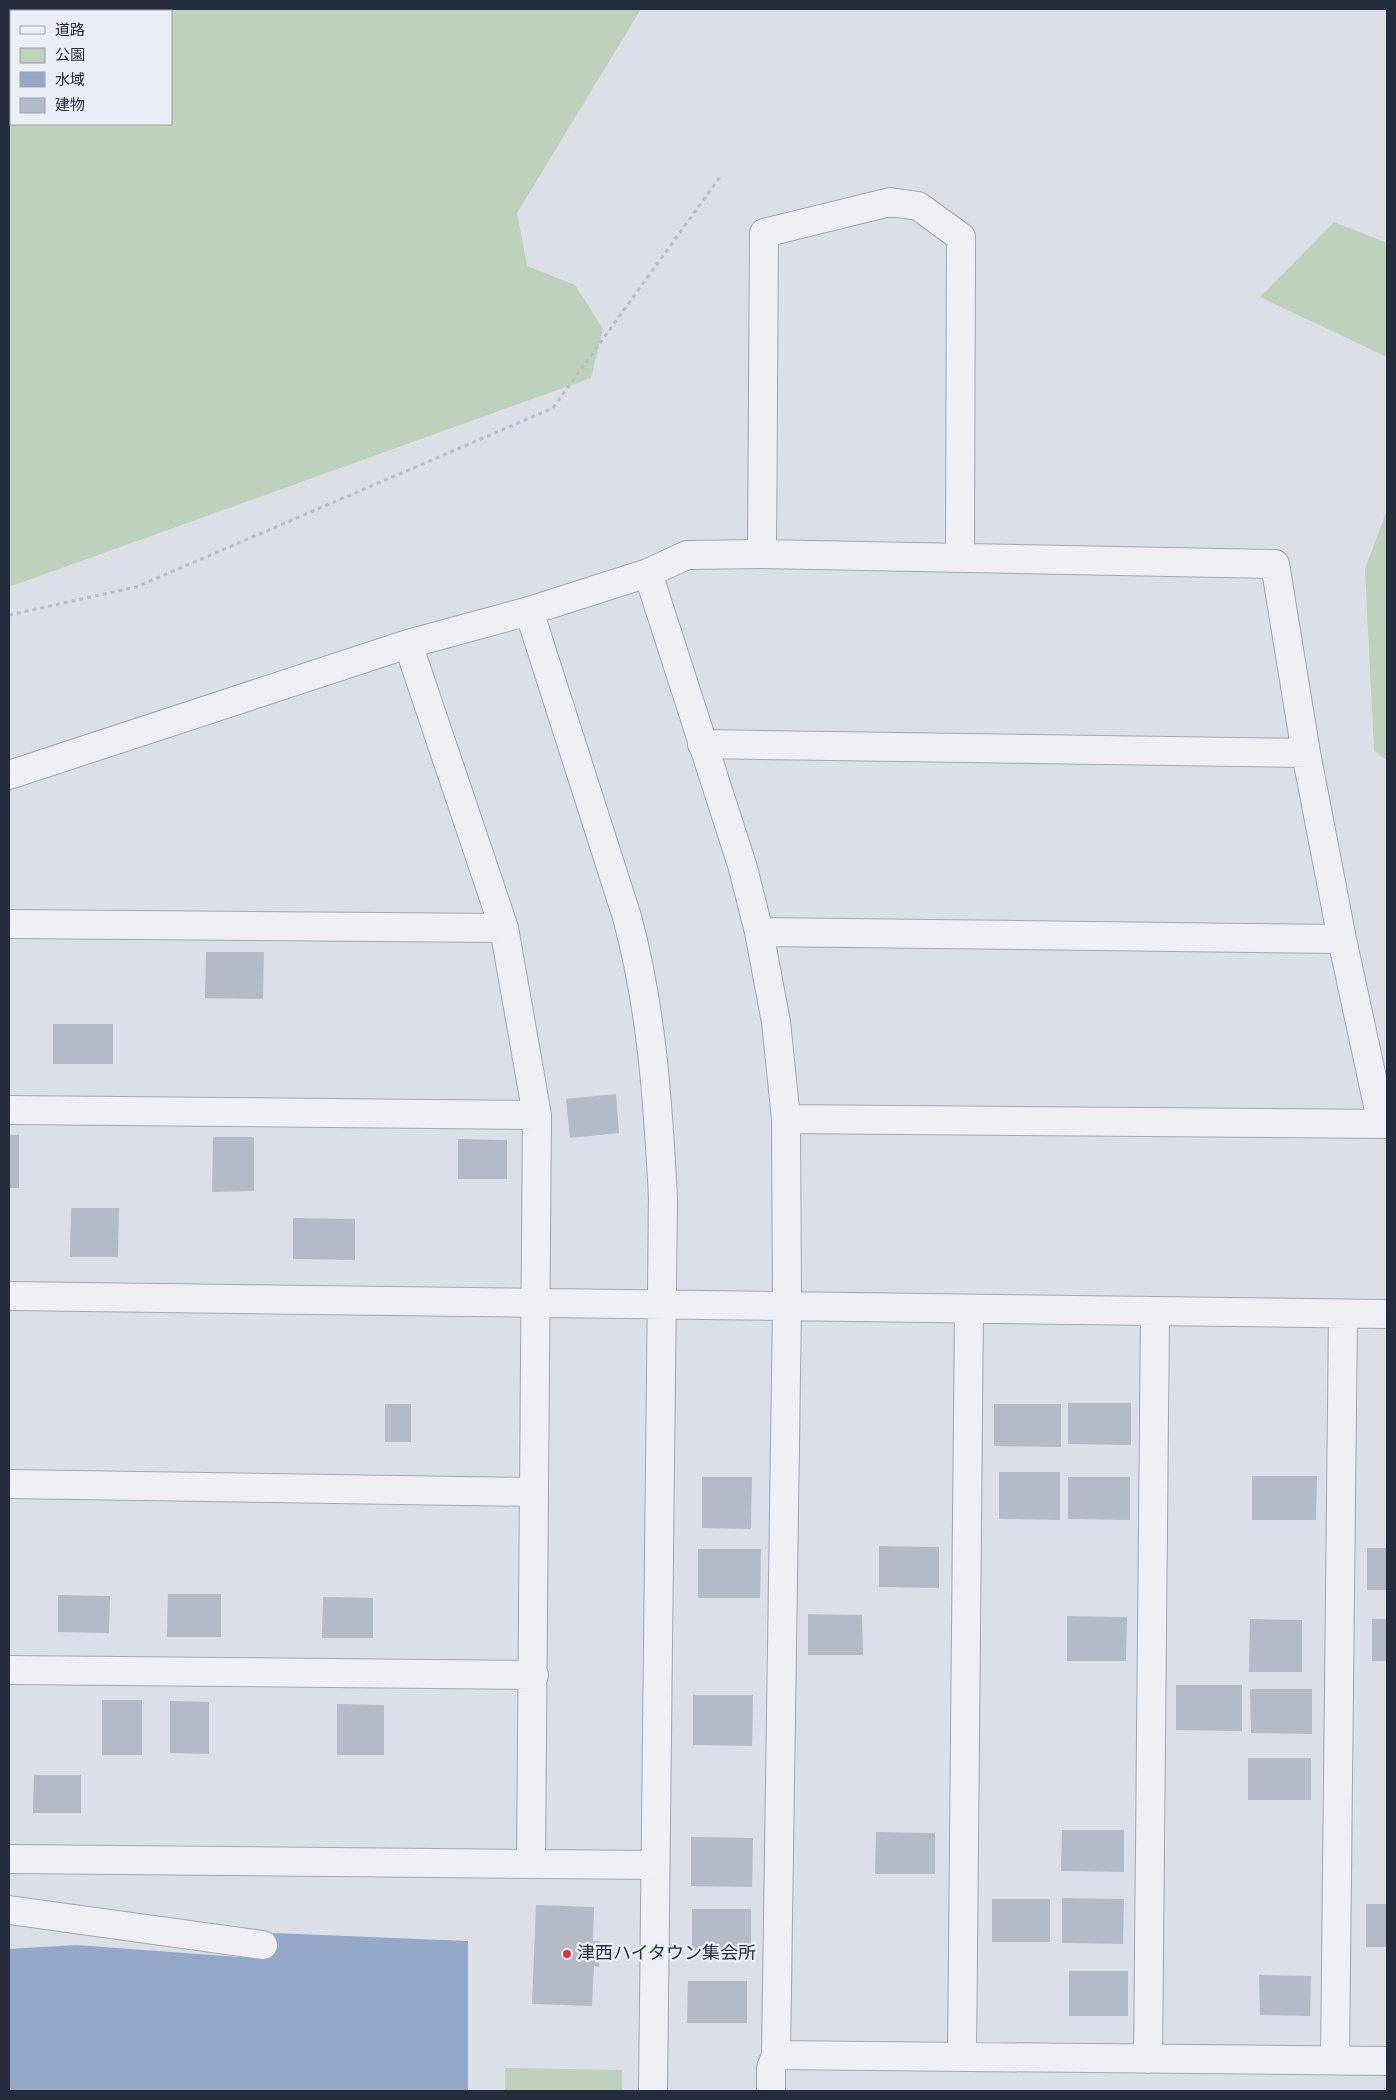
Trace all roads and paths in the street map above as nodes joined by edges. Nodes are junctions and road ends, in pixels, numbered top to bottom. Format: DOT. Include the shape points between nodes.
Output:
graph roads {
  1 [pos="720,177"];
  2 [pos="762,554"];
  3 [pos="960,557"];
  4 [pos="648,573"];
  5 [pos="529,611"];
  6 [pos="9,615"];
  7 [pos="408,644"];
  8 [pos="702,744"];
  9 [pos="1306,753"];
  10 [pos="9,775"];
  11 [pos="9,924"];
  12 [pos="504,928"];
  13 [pos="759,932"];
  14 [pos="1342,939"];
  15 [pos="9,1110"];
  16 [pos="537,1115"];
  17 [pos="786,1119"];
  18 [pos="1385,1124"];
  19 [pos="9,1296"];
  20 [pos="536,1303"];
  21 [pos="662,1304"];
  22 [pos="787,1307"];
  23 [pos="969,1309"];
  24 [pos="1155,1311"];
  25 [pos="1343,1314"];
  26 [pos="1387,1314"];
  27 [pos="9,1484"];
  28 [pos="534,1492"];
  29 [pos="9,1670"];
  30 [pos="534,1675"];
  31 [pos="9,1859"];
  32 [pos="531,1864"];
  33 [pos="655,1865"];
  34 [pos="9,1910"];
  35 [pos="263,1945"];
  36 [pos="776,2055"];
  37 [pos="962,2057"];
  38 [pos="1148,2059"];
  39 [pos="1335,2060"];
  40 [pos="1387,2060"];
  41 [pos="653,2091"];
  42 [pos="771,2091"];
  1 -- 6 [label="path" via="553,408 136,587"];
  2 -- 3 [label="street"];
  2 -- 3 [label="street" via="764,233 890,202 918,206 961,237"];
  2 -- 4 [label="street" via="687,555"];
  3 -- 9 [label="street" via="1275,564"];
  4 -- 5 [label="street"];
  4 -- 8 [label="street"];
  5 -- 7 [label="street"];
  5 -- 21 [label="street" via="640,964 659,1113 663,1198"];
  7 -- 10 [label="street"];
  7 -- 12 [label="street"];
  8 -- 9 [label="street"];
  8 -- 13 [label="street" via="743,868"];
  9 -- 14 [label="street"];
  11 -- 12 [label="street"];
  12 -- 16 [label="street"];
  13 -- 14 [label="street"];
  13 -- 17 [label="street" via="776,1022"];
  14 -- 18 [label="street"];
  15 -- 16 [label="street"];
  16 -- 20 [label="street"];
  17 -- 18 [label="street"];
  17 -- 22 [label="street"];
  19 -- 20 [label="street"];
  20 -- 21 [label="street"];
  20 -- 28 [label="street"];
  21 -- 22 [label="street"];
  21 -- 33 [label="street"];
  22 -- 23 [label="street"];
  22 -- 36 [label="street"];
  23 -- 24 [label="street"];
  23 -- 37 [label="street"];
  24 -- 25 [label="street"];
  24 -- 38 [label="street"];
  25 -- 26 [label="street"];
  25 -- 39 [label="street"];
  27 -- 28 [label="street"];
  28 -- 30 [label="street"];
  29 -- 30 [label="street"];
  30 -- 32 [label="street"];
  31 -- 32 [label="street"];
  32 -- 33 [label="street"];
  33 -- 41 [label="street"];
  34 -- 35 [label="street"];
  36 -- 37 [label="street"];
  36 -- 42 [label="street" via="771,2068"];
  37 -- 38 [label="street"];
  38 -- 39 [label="street"];
  39 -- 40 [label="street"];
}
